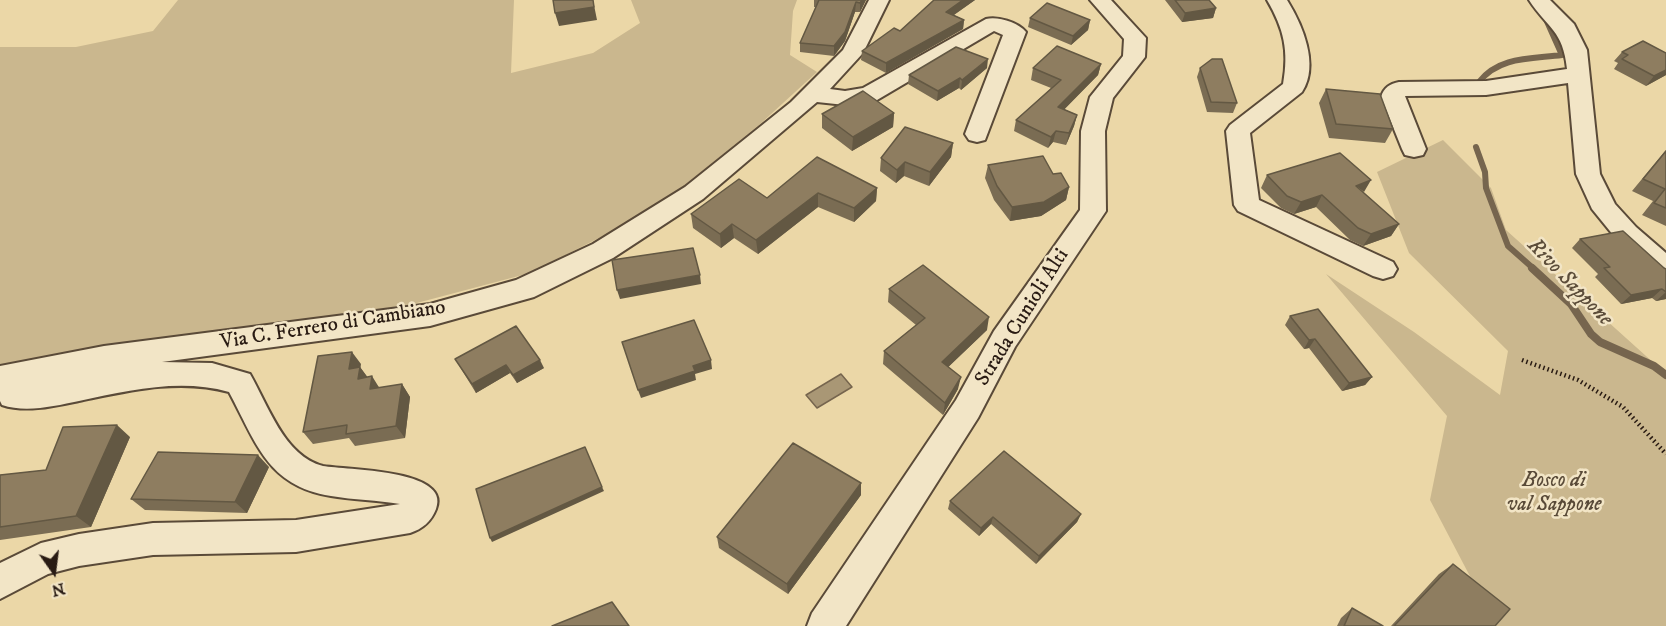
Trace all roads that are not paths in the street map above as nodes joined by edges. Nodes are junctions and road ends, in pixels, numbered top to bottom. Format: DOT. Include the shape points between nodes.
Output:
graph roads {
  1 [pos="879,0"];
  2 [pos="1100,0"];
  3 [pos="1277,0"];
  4 [pos="1539,0"];
  5 [pos="1579,74"];
  6 [pos="811,94"];
  7 [pos="976,134"];
  8 [pos="1414,149"];
  9 [pos="1383,269"];
  10 [pos="1666,269"];
  11 [pos="1,378"];
  12 [pos="0,582"];
  13 [pos="825,626"];
  1 -- 6 [label="street, Via C. Ferrero di Cambiano" via="852,53"];
  2 -- 13 [label="street, Strada Cunioli Alti" via="1135,38 1134,57 1101,98 1093,131 1093,211 1004,339 966,410"];
  3 -- 9 [label="street" via="1297,36 1299,61 1294,87 1238,131 1247,205"];
  4 -- 5 [label="street" via="1566,29 1576,50"];
  5 -- 8 [label="street" via="1486,88 1399,89 1393,97"];
  5 -- 10 [label="street" via="1588,174 1605,208"];
  6 -- 7 [label="street" via="845,98 869,95 993,23 1015,32"];
  6 -- 11 [label="street, Via C. Ferrero di Cambiano" via="694,193 603,251 524,289 430,315 104,358"];
  11 -- 12 [label="street" via="13,396 32,396 178,374 226,378 239,383 266,438 300,471 317,479 407,490 420,498 421,506 410,518 296,536 153,539 79,550 41,560"];
}
